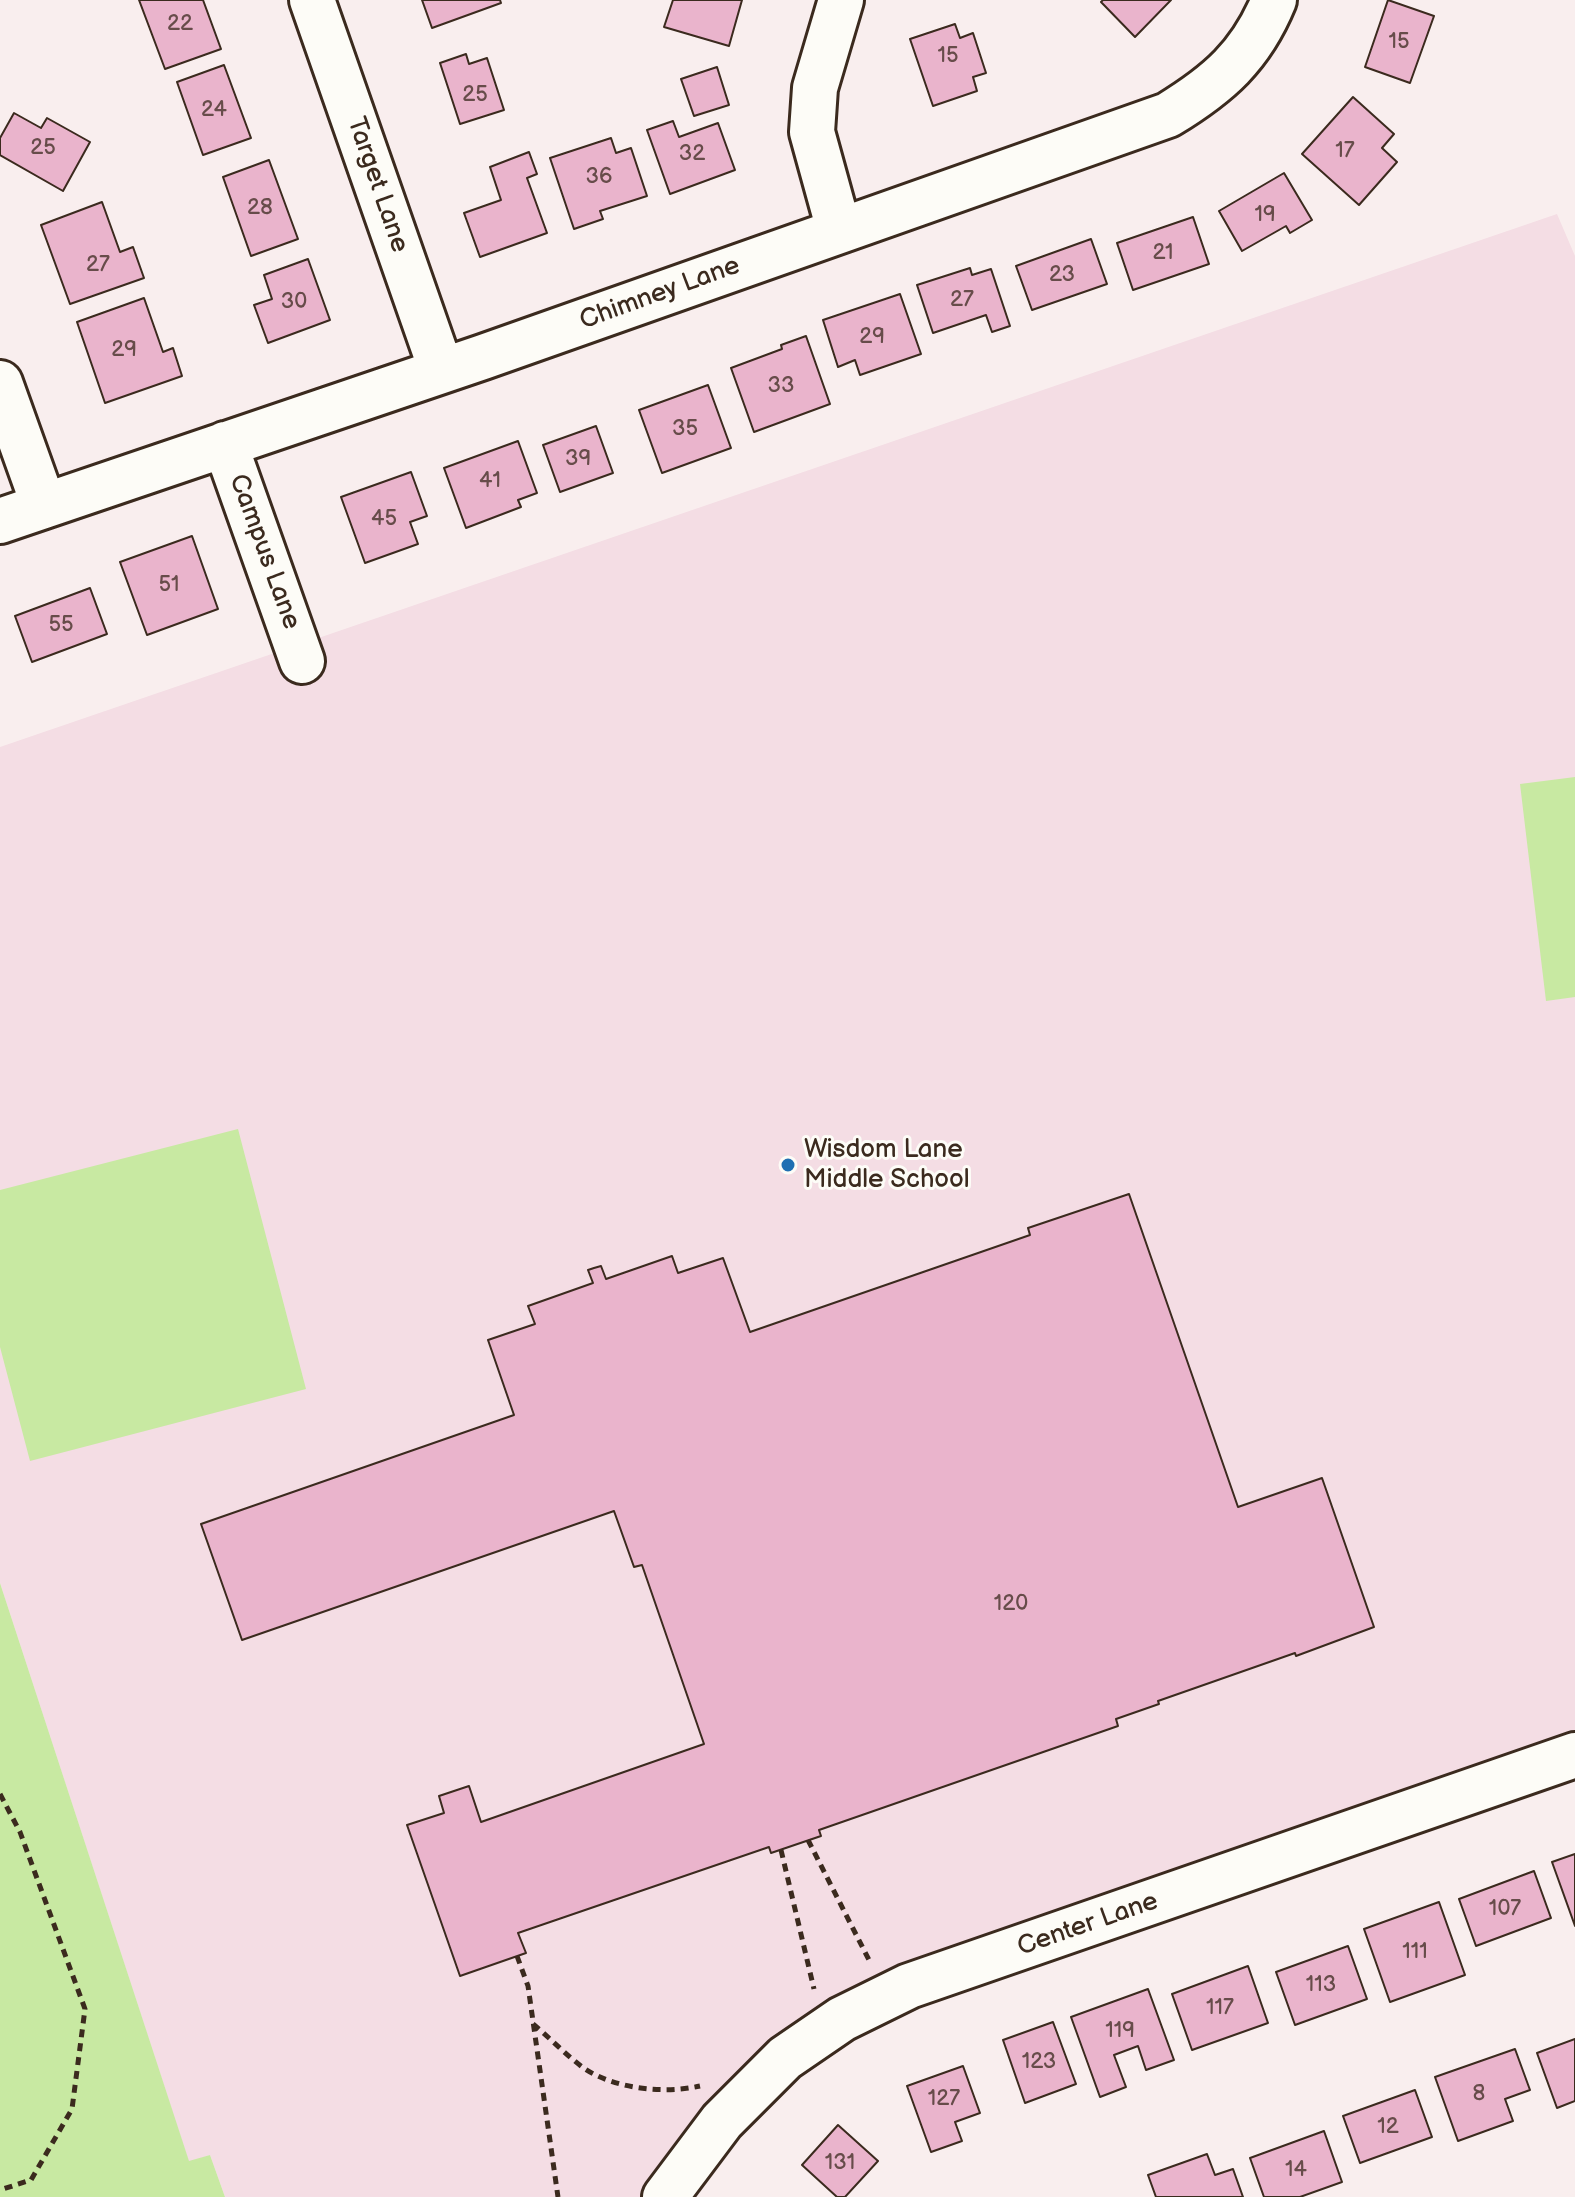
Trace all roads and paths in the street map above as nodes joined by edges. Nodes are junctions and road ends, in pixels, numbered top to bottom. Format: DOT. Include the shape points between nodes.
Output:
graph roads {
  1 [pos="312,0"];
  2 [pos="841,0"];
  3 [pos="1274,0"];
  4 [pos="839,230"];
  5 [pos="441,369"];
  6 [pos="0,383"];
  7 [pos="225,444"];
  8 [pos="44,506"];
  9 [pos="0,521"];
  10 [pos="302,661"];
  11 [pos="1575,1755"];
  12 [pos="0,1794"];
  13 [pos="808,1840"];
  14 [pos="781,1850"];
  15 [pos="517,1956"];
  16 [pos="888,1997"];
  17 [pos="533,2024"];
  18 [pos="825,2031"];
  19 [pos="703,2085"];
  20 [pos="0,2190"];
  21 [pos="558,2197"];
  22 [pos="665,2197"];
  1 -- 5 [label="street, Target Lane"];
  2 -- 4 [label="street" via="815,88 812,132"];
  3 -- 4 [label="street, Chimney Lane" via="1246,52 1209,90 1168,115"];
  4 -- 5 [label="street, Chimney Lane"];
  5 -- 7 [label="street, Chimney Lane"];
  6 -- 8 [label="street"];
  7 -- 8 [label="street, Chimney Lane"];
  7 -- 10 [label="street, Campus Lane"];
  8 -- 9 [label="street, Chimney Lane"];
  11 -- 16 [label="street, Center Lane"];
  12 -- 20 [label="path" via="20,1832 85,2009 72,2109 31,2180"];
  13 -- 16 [label="path"];
  14 -- 18 [label="path"];
  15 -- 17 [label="path"];
  16 -- 18 [label="street, Center Lane"];
  17 -- 19 [label="path" via="586,2070 630,2087"];
  17 -- 21 [label="path"];
  18 -- 22 [label="street, Center Lane" via="785,2058 722,2121"];
}
